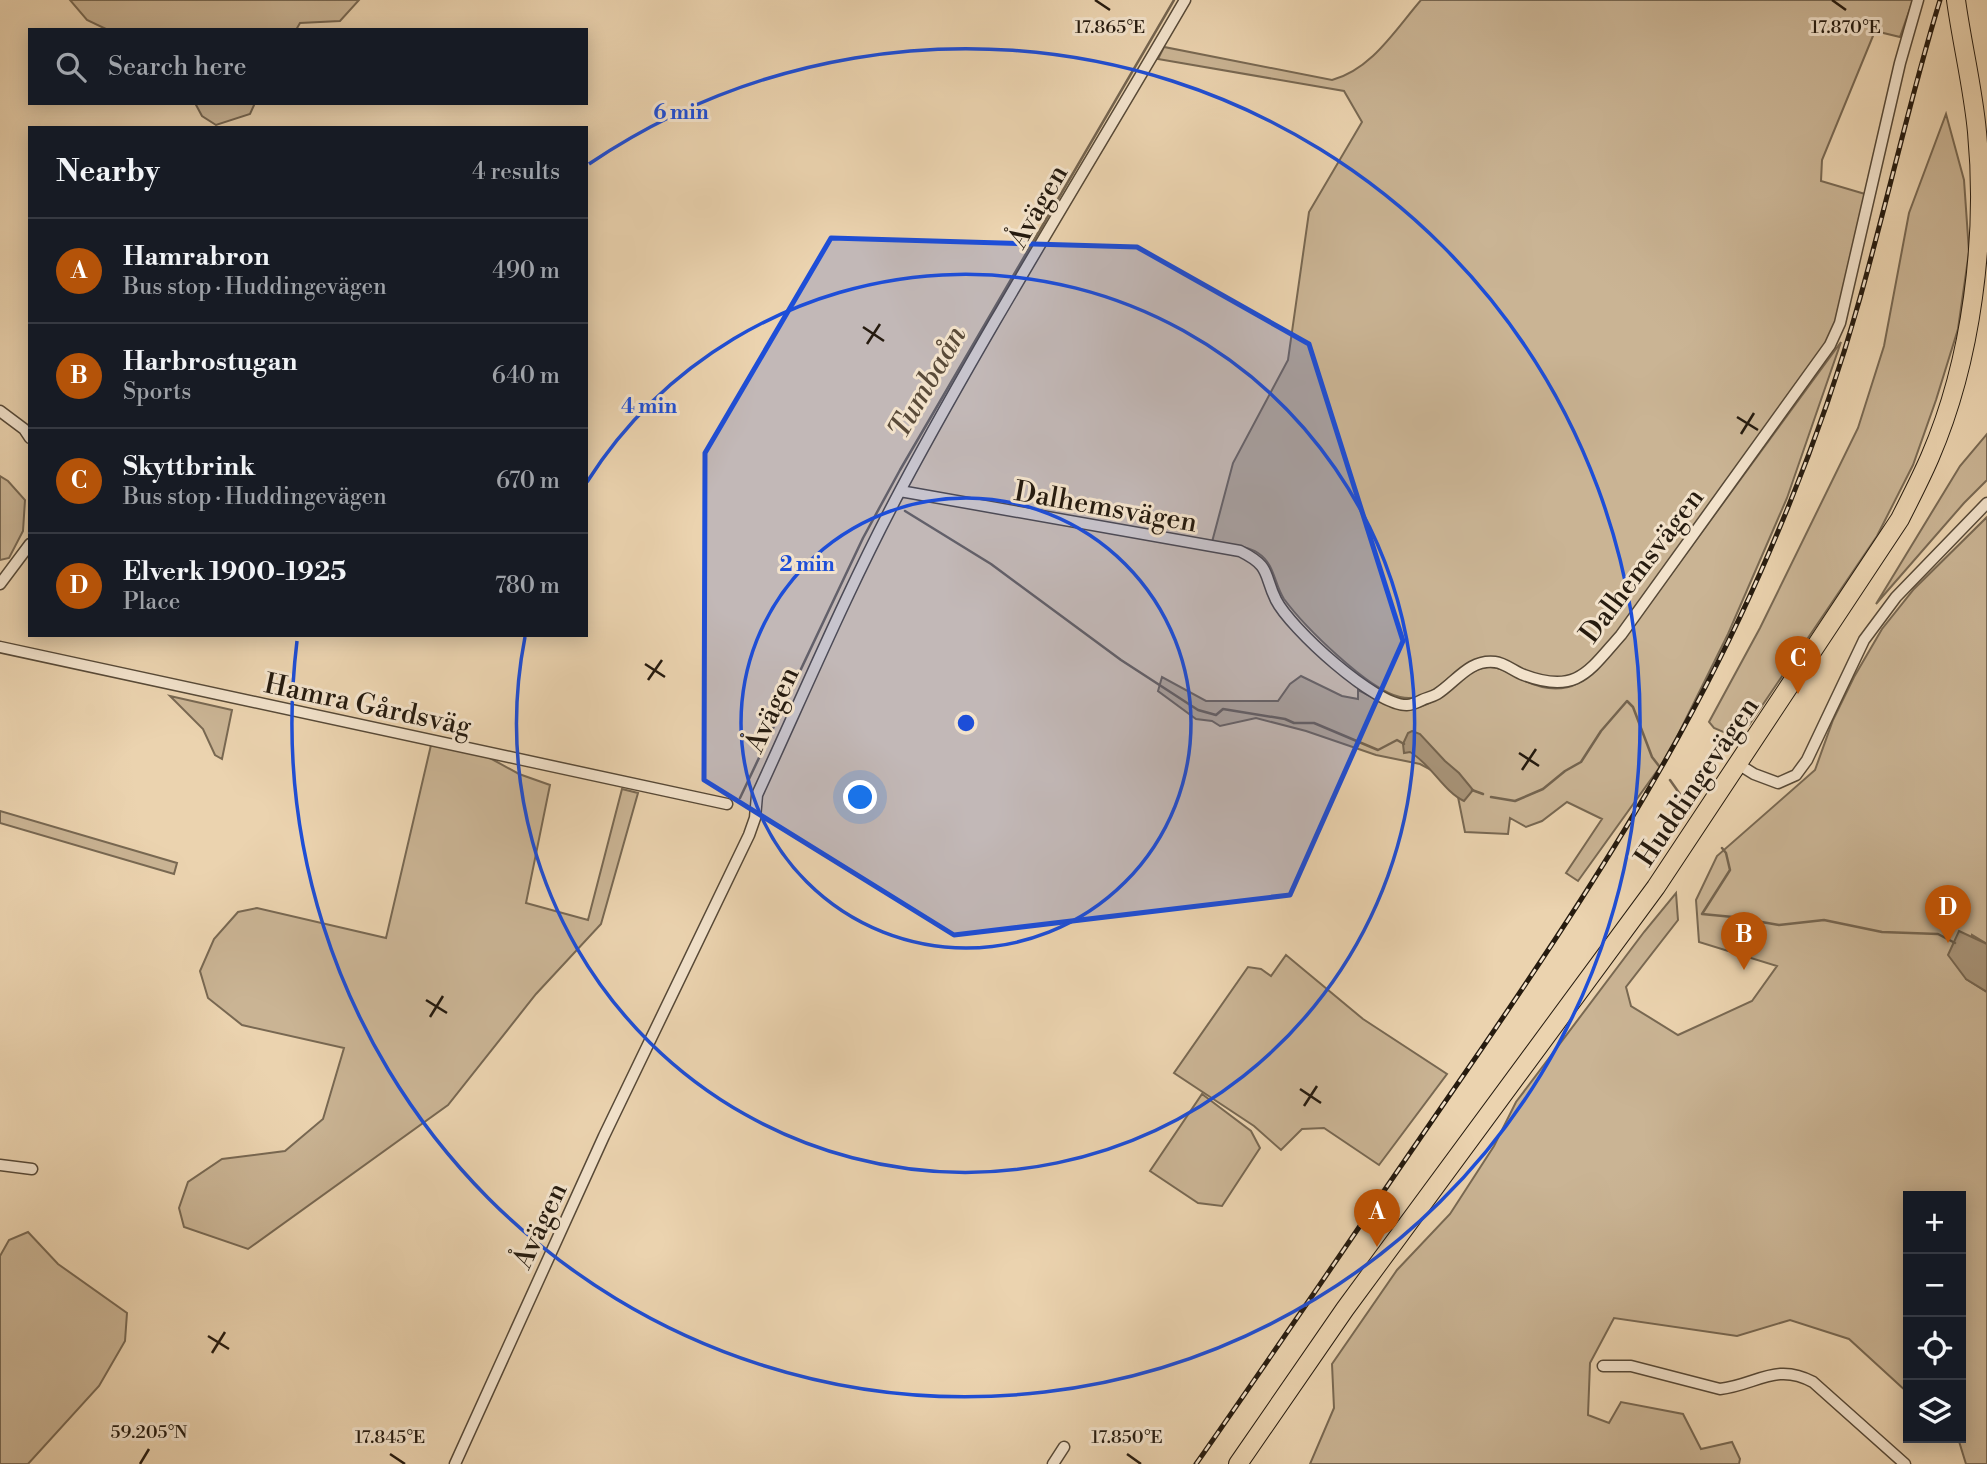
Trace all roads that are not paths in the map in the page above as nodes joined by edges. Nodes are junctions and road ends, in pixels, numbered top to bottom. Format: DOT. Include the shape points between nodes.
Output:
graph roads {
  1 [pos="1185,0"];
  2 [pos="1918,0"];
  3 [pos="1957,9"];
  4 [pos="1,412"];
  5 [pos="28,435"];
  6 [pos="900,491"];
  7 [pos="1987,503"];
  8 [pos="28,547"];
  9 [pos="0,584"];
  10 [pos="0,647"];
  11 [pos="1738,764"];
  12 [pos="727,804"];
  13 [pos="0,1165"];
  14 [pos="32,1169"];
  15 [pos="1604,1366"];
  16 [pos="1064,1447"];
  17 [pos="455,1464"];
  18 [pos="1053,1464"];
  19 [pos="1238,1464"];
  20 [pos="1905,1464"];
  1 -- 6 [label="street, Åvägen"];
  2 -- 6 [label="street, Dalhemsvägen" via="1840,323 1830,345 1621,635 1591,668 1569,683 1549,683 1497,662 1476,664 1437,694 1408,706 1389,701 1356,681 1311,642 1276,601 1264,569 1240,551"];
  3 -- 11 [label="main road, Huddingevägen" via="1977,130 1979,223 1972,304 1954,386 1931,455 1900,519"];
  4 -- 5 [label="street"];
  6 -- 17 [label="street, Åvägen" via="757,795 749,835 604,1136"];
  7 -- 11 [label="street" via="1896,597 1864,640 1796,775 1778,783"];
  8 -- 9 [label="street"];
  10 -- 12 [label="street, Hamra Gårdsväg"];
  11 -- 19 [label="main road, Huddingevägen" via="1656,887 1345,1309"];
  13 -- 14 [label="street"];
  15 -- 20 [label="street" via="1631,1366 1720,1390 1770,1374 1803,1377"];
  16 -- 18 [label="street"];
}
